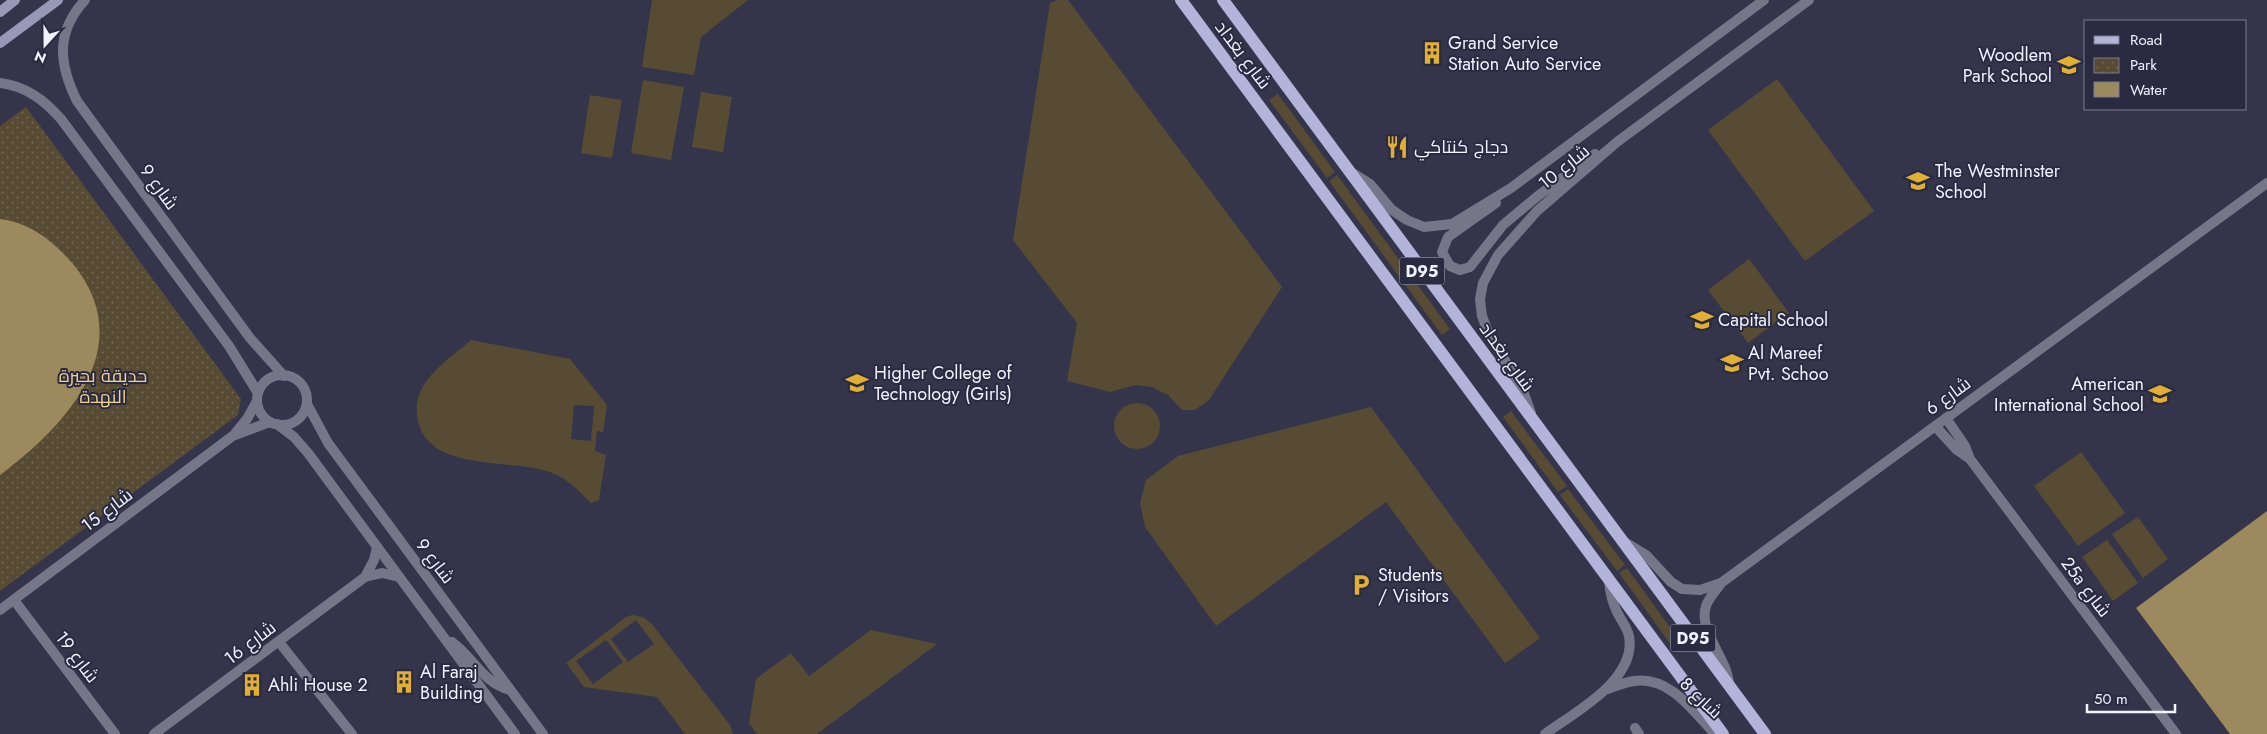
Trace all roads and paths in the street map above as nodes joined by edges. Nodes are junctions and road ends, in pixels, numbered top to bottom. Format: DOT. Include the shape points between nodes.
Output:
graph roads {
  1 [pos="16,0"];
  2 [pos="58,0"];
  3 [pos="85,0"];
  4 [pos="1181,0"];
  5 [pos="1223,0"];
  6 [pos="1764,0"];
  7 [pos="1809,0"];
  8 [pos="0,12"];
  9 [pos="0,43"];
  10 [pos="0,83"];
  11 [pos="1617,142"];
  12 [pos="1348,171"];
  13 [pos="2267,183"];
  14 [pos="1510,188"];
  15 [pos="284,376"];
  16 [pos="258,397"];
  17 [pos="306,404"];
  18 [pos="1946,418"];
  19 [pos="273,423"];
  20 [pos="1535,426"];
  21 [pos="1935,426"];
  22 [pos="234,436"];
  23 [pos="1970,459"];
  24 [pos="1622,541"];
  25 [pos="377,547"];
  26 [pos="365,577"];
  27 [pos="399,577"];
  28 [pos="1609,582"];
  29 [pos="1721,583"];
  30 [pos="14,600"];
  31 [pos="0,610"];
  32 [pos="442,636"];
  33 [pos="279,642"];
  34 [pos="1730,687"];
  35 [pos="1607,689"];
  36 [pos="510,690"];
  37 [pos="115,734"];
  38 [pos="154,734"];
  39 [pos="352,734"];
  40 [pos="515,734"];
  41 [pos="542,734"];
  42 [pos="1545,734"];
  43 [pos="1715,734"];
  44 [pos="1723,734"];
  45 [pos="1765,734"];
  46 [pos="2176,734"];
  1 -- 8 [label="main road"];
  2 -- 9 [label="main road"];
  3 -- 15 [label="street, شارع 9" via="66,30 62,53 66,75 77,101 250,338"];
  4 -- 28 [label="main road, شارع بغداد / D95"];
  5 -- 12 [label="main road, شارع بغداد / D95"];
  6 -- 14 [label="street, شارع 10"];
  7 -- 11 [label="street, شارع 10"];
  10 -- 16 [label="street" via="34,94 49,105 229,346"];
  11 -- 14 [label="street" via="1592,156 1525,206 1495,234 1470,267 1460,270 1450,266 1442,252 1448,237"];
  11 -- 20 [label="street, شارع 10" via="1530,218 1498,255 1483,283 1480,308 1485,324 1523,391"];
  12 -- 14 [label="street, شارع 10" via="1370,184 1399,215 1424,226 1452,224"];
  12 -- 20 [label="main road, شارع بغداد / D95"];
  13 -- 18 [label="street, شارع 6"];
  15 -- 16 [label="street" via="268,380"];
  15 -- 17 [label="street" via="299,382"];
  16 -- 19 [label="street" via="259,409"];
  16 -- 22 [label="street, شارع 15"];
  17 -- 19 [label="street" via="299,418 293,422"];
  17 -- 36 [label="street, شارع 9" via="328,442"];
  18 -- 21 [label="street, شارع 6"];
  18 -- 23 [label="street, 25a شارع"];
  19 -- 22 [label="street, شارع 15"];
  19 -- 25 [label="street" via="301,444"];
  20 -- 24 [label="main road, شارع بغداد / D95"];
  21 -- 23 [label="street, 25a شارع"];
  21 -- 29 [label="street, شارع 6"];
  22 -- 30 [label="street, شارع 15"];
  23 -- 46 [label="street, 25a شارع"];
  24 -- 29 [label="street, شارع 6" via="1646,555 1682,589 1700,590"];
  24 -- 34 [label="main road, شارع بغداد / D95"];
  25 -- 26 [label="street, شارع 16"];
  25 -- 27 [label="street"];
  26 -- 27 [label="street" via="382,573"];
  26 -- 33 [label="street, شارع 16"];
  27 -- 32 [label="street"];
  28 -- 35 [label="street, شارع 8" via="1613,603 1626,628 1629,642 1624,665"];
  28 -- 44 [label="main road, شارع بغداد / D95"];
  29 -- 34 [label="street, شارع 6" via="1709,600 1705,618 1708,632 1723,660"];
  30 -- 31 [label="street, شارع 15"];
  30 -- 37 [label="street, شارع 19"];
  32 -- 36 [label="street" via="464,652 492,682"];
  32 -- 40 [label="street"];
  33 -- 38 [label="street, شارع 16"];
  33 -- 39 [label="street"];
  34 -- 45 [label="main road, شارع بغداد / D95"];
  35 -- 42 [label="street, شارع 8"];
  35 -- 43 [label="street, شارع 8" via="1633,681 1662,685 1675,693"];
  36 -- 41 [label="street, شارع 9"];
}
